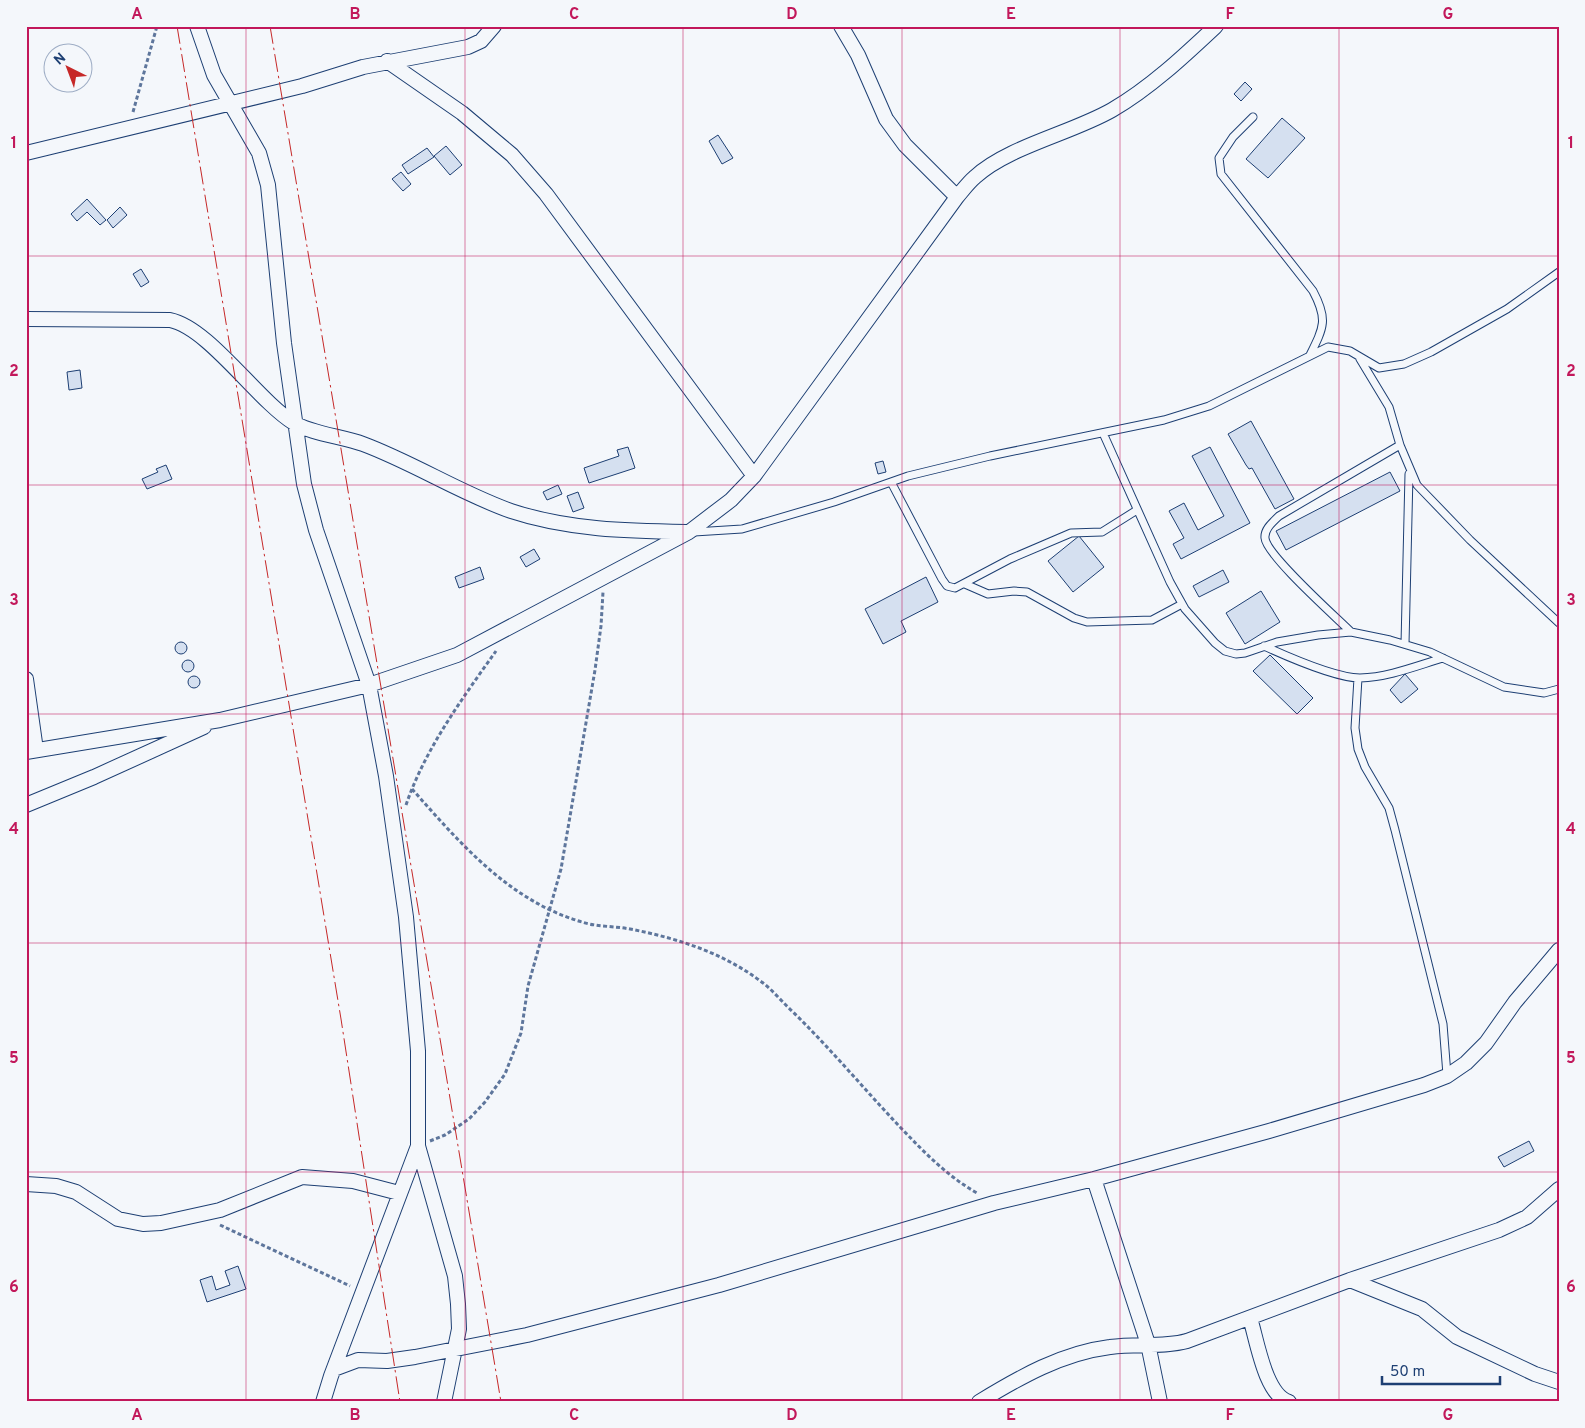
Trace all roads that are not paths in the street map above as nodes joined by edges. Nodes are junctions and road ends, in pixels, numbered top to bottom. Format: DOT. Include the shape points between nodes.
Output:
graph roads {
  1 [pos="197,26"];
  2 [pos="841,26"];
  3 [pos="1214,27"];
  4 [pos="490,28"];
  5 [pos="387,61"];
  6 [pos="231,102"];
  7 [pos="1253,117"];
  8 [pos="26,153"];
  9 [pos="957,197"];
  10 [pos="1559,272"];
  11 [pos="26,319"];
  12 [pos="1310,355"];
  13 [pos="1360,359"];
  14 [pos="295,424"];
  15 [pos="1103,433"];
  16 [pos="1400,445"];
  17 [pos="1409,471"];
  18 [pos="754,476"];
  19 [pos="891,482"];
  20 [pos="1137,510"];
  21 [pos="689,532"];
  22 [pos="965,584"];
  23 [pos="1182,604"];
  24 [pos="1559,623"];
  25 [pos="1351,632"];
  26 [pos="1405,644"];
  27 [pos="1264,646"];
  28 [pos="1443,658"];
  29 [pos="1358,678"];
  30 [pos="26,679"];
  31 [pos="370,685"];
  32 [pos="1559,688"];
  33 [pos="220,720"];
  34 [pos="31,751"];
  35 [pos="26,805"];
  36 [pos="1559,950"];
  37 [pos="1447,1076"];
  38 [pos="418,1146"];
  39 [pos="1094,1179"];
  40 [pos="26,1184"];
  41 [pos="1559,1189"];
  42 [pos="399,1193"];
  43 [pos="1350,1280"];
  44 [pos="1250,1318"];
  45 [pos="1148,1344"];
  46 [pos="456,1351"];
  47 [pos="334,1369"];
  48 [pos="1559,1382"];
  49 [pos="324,1402"];
  50 [pos="444,1402"];
  51 [pos="979,1402"];
  52 [pos="1160,1402"];
  53 [pos="1289,1402"];
  1 -- 6 [label="street" via="214,75"];
  2 -- 9 [label="street" via="858,55 886,119 905,145"];
  3 -- 9 [label="street" via="1137,94 1086,124 999,162 976,176"];
  4 -- 5 [label="street" via="481,41 468,47"];
  5 -- 6 [label="street" via="302,86"];
  5 -- 18 [label="street" via="462,113 512,155 540,187"];
  6 -- 8 [label="street"];
  6 -- 14 [label="street" via="259,153 268,185"];
  7 -- 12 [label="lane" via="1233,137 1220,158 1221,174 1313,291 1323,309 1323,322"];
  9 -- 18 [label="street"];
  10 -- 13 [label="lane" via="1507,309 1404,364 1379,368"];
  11 -- 14 [label="street" via="170,320 182,323"];
  12 -- 13 [label="lane" via="1328,347 1350,351"];
  12 -- 15 [label="lane" via="1209,406"];
  13 -- 16 [label="lane" via="1389,407"];
  14 -- 21 [label="street" via="362,444 512,511 605,530"];
  14 -- 31 [label="street" via="304,484 316,530"];
  15 -- 19 [label="lane" via="990,456"];
  15 -- 20 [label="lane"];
  16 -- 17 [label="lane"];
  16 -- 25 [label="lane" via="1279,516 1267,528 1264,537 1267,546 1282,563"];
  17 -- 24 [label="lane" via="1417,485 1470,540"];
  17 -- 26 [label="lane"];
  18 -- 21 [label="street" via="731,500"];
  19 -- 21 [label="lane" via="742,529"];
  19 -- 22 [label="lane" via="947,586 955,588"];
  20 -- 22 [label="lane" via="1102,532 1071,533 1010,559"];
  20 -- 23 [label="lane"];
  21 -- 31 [label="street" via="457,655"];
  22 -- 23 [label="lane" via="988,594 1026,592 1087,622 1152,620"];
  23 -- 27 [label="lane" via="1225,652 1236,654"];
  25 -- 26 [label="lane"];
  25 -- 27 [label="lane" via="1318,634"];
  26 -- 28 [label="lane"];
  27 -- 29 [label="lane" via="1311,665"];
  28 -- 29 [label="lane" via="1385,676"];
  28 -- 32 [label="lane" via="1504,687 1544,693"];
  29 -- 37 [label="lane" via="1355,728 1358,749 1389,808 1395,830 1443,1024"];
  30 -- 34 [label="street"];
  31 -- 33 [label="street"];
  31 -- 38 [label="street" via="406,917 418,1051"];
  33 -- 34 [label="street"];
  33 -- 35 [label="street"];
  36 -- 37 [label="street" via="1515,1002 1486,1043 1466,1064"];
  37 -- 39 [label="street" via="1373,1102"];
  38 -- 42 [label="street"];
  38 -- 46 [label="street" via="455,1276 459,1330"];
  39 -- 45 [label="street"];
  39 -- 46 [label="street" via="994,1203 719,1285 527,1336"];
  40 -- 42 [label="street" via="56,1186 76,1192 118,1220 161,1223 220,1210 302,1177 353,1181"];
  41 -- 43 [label="street" via="1526,1217 1499,1230"];
  42 -- 47 [label="street"];
  43 -- 44 [label="street"];
  43 -- 48 [label="street" via="1422,1309 1457,1337 1534,1374"];
  44 -- 45 [label="street" via="1170,1346"];
  44 -- 53 [label="street" via="1273,1388"];
  45 -- 51 [label="street" via="1110,1347 1049,1364"];
  45 -- 52 [label="street"];
  46 -- 47 [label="street" via="387,1360 358,1360"];
  46 -- 50 [label="street"];
  47 -- 49 [label="street"];
}
